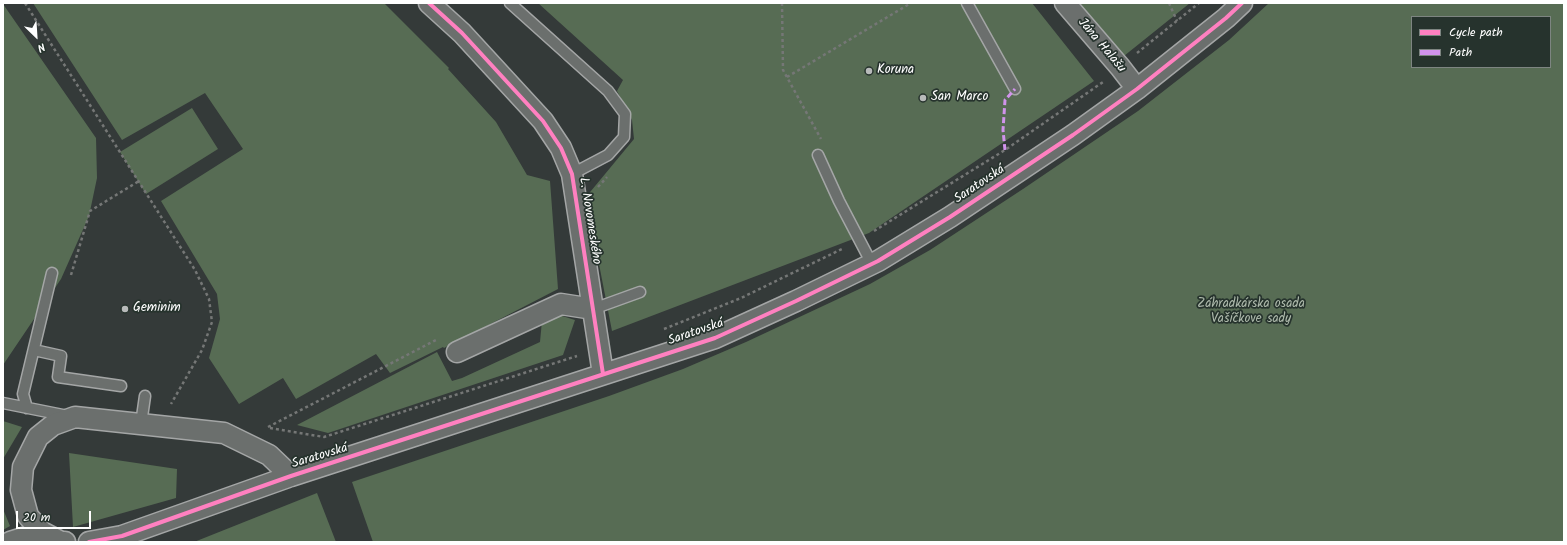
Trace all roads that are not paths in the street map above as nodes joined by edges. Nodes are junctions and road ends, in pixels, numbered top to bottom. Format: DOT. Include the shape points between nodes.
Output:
graph roads {
  1 [pos="429,3"];
  2 [pos="510,3"];
  3 [pos="968,3"];
  4 [pos="1065,3"];
  5 [pos="1242,3"];
  6 [pos="1015,89"];
  7 [pos="1137,89"];
  8 [pos="818,155"];
  9 [pos="572,174"];
  10 [pos="872,264"];
  11 [pos="52,273"];
  12 [pos="640,292"];
  13 [pos="593,309"];
  14 [pos="34,350"];
  15 [pos="457,352"];
  16 [pos="603,374"];
  17 [pos="120,386"];
  18 [pos="145,396"];
  19 [pos="3,403"];
  20 [pos="27,408"];
  21 [pos="75,417"];
  22 [pos="142,417"];
  23 [pos="290,476"];
  24 [pos="42,532"];
  25 [pos="10,542"];
  26 [pos="65,542"];
  27 [pos="89,542"];
  1 -- 9 [label="street, L. Novomeského" via="462,33 543,121"];
  2 -- 9 [label="lane" via="608,91 625,114 624,137 608,155"];
  3 -- 6 [label="lane"];
  4 -- 7 [label="street, Jána Halašu"];
  5 -- 7 [label="street, Saratovská"];
  7 -- 10 [label="street, Saratovská" via="950,217"];
  8 -- 10 [label="lane"];
  9 -- 13 [label="street, L. Novomeského"];
  10 -- 16 [label="street, Saratovská" via="715,338"];
  11 -- 14 [label="lane"];
  12 -- 13 [label="lane"];
  13 -- 15 [label="street" via="562,304"];
  13 -- 16 [label="street, L. Novomeského"];
  14 -- 17 [label="lane" via="61,356 58,377"];
  14 -- 20 [label="lane" via="23,394"];
  16 -- 23 [label="street, Saratovská"];
  18 -- 22 [label="lane"];
  19 -- 20 [label="lane"];
  20 -- 21 [label="lane"];
  21 -- 22 [label="street, Saratovská"];
  21 -- 24 [label="street, Saratovská" via="53,425 38,437 23,467 22,490 28,516"];
  22 -- 23 [label="street, Saratovská" via="224,433 269,455"];
  23 -- 27 [label="street, Saratovská" via="122,536"];
  24 -- 25 [label="street"];
  24 -- 26 [label="street, Saratovská"];
}
